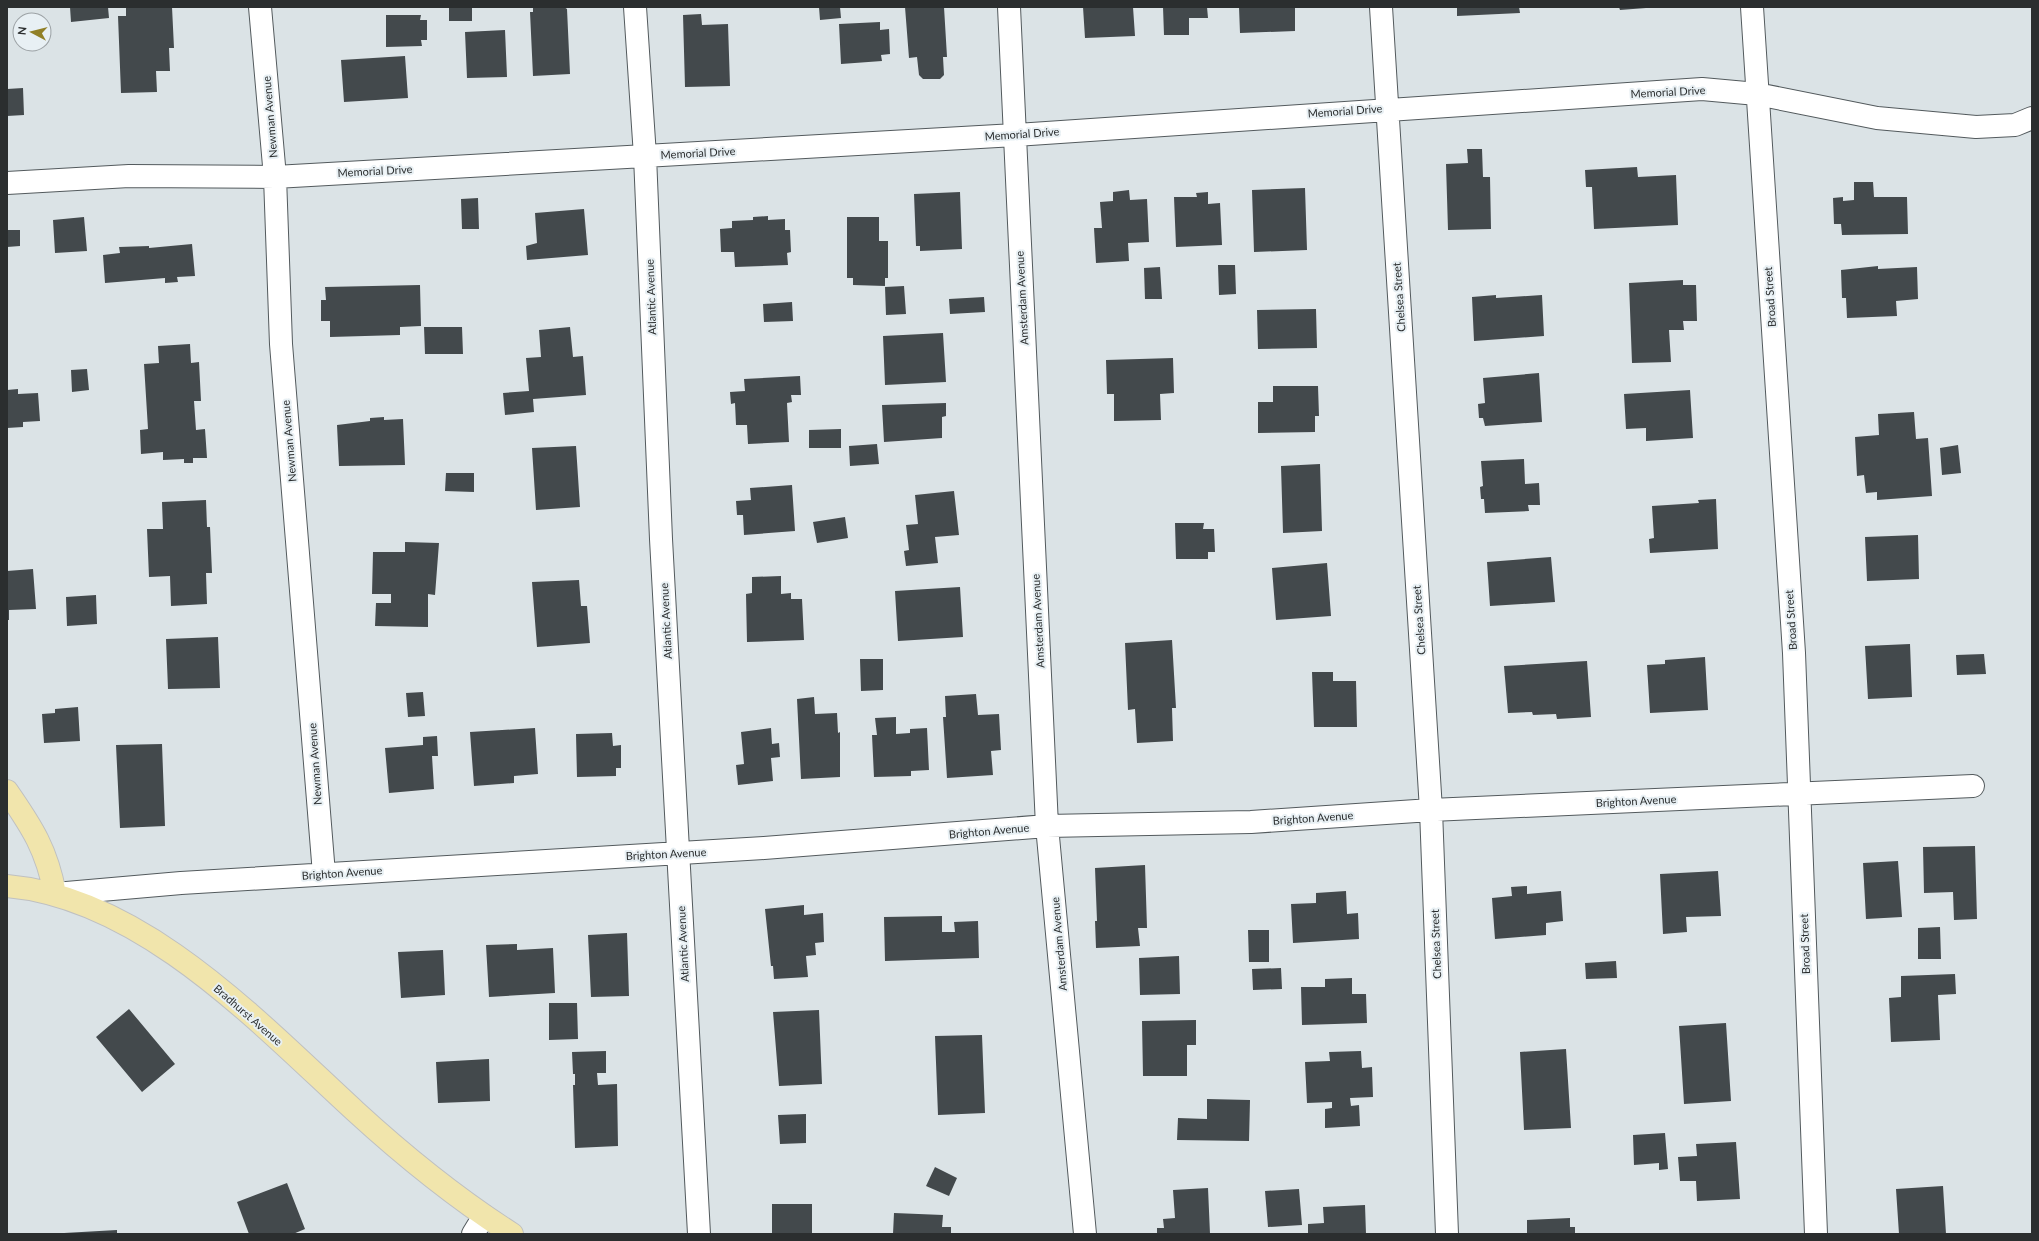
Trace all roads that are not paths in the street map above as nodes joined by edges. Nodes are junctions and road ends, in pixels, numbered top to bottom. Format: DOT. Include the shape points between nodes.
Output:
graph roads {
  1 [pos="260,7"];
  2 [pos="635,7"];
  3 [pos="1008,7"];
  4 [pos="1381,7"];
  5 [pos="1752,7"];
  6 [pos="1757,94"];
  7 [pos="1387,109"];
  8 [pos="2032,118"];
  9 [pos="1015,135"];
  10 [pos="645,156"];
  11 [pos="275,177"];
  12 [pos="7,183"];
  13 [pos="1973,786"];
  14 [pos="7,791"];
  15 [pos="1799,794"];
  16 [pos="1431,810"];
  17 [pos="1048,826"];
  18 [pos="678,854"];
  19 [pos="324,874"];
  20 [pos="7,886"];
  21 [pos="55,894"];
  22 [pos="484,1216"];
  23 [pos="473,1234"];
  24 [pos="512,1234"];
  25 [pos="699,1234"];
  26 [pos="1085,1234"];
  27 [pos="1447,1234"];
  28 [pos="1816,1234"];
  1 -- 11 [label="street, Newman Avenue"];
  2 -- 10 [label="street, Atlantic Avenue"];
  3 -- 9 [label="street, Amsterdam Avenue"];
  4 -- 7 [label="street, Chelsea Street"];
  5 -- 6 [label="street, Broad Street"];
  6 -- 7 [label="street, Memorial Drive" via="1702,89"];
  6 -- 8 [label="street, Memorial Drive" via="1877,118 1969,126 2016,125"];
  6 -- 15 [label="street, Broad Street" via="1794,653"];
  7 -- 9 [label="street, Memorial Drive"];
  7 -- 16 [label="street, Chelsea Street"];
  9 -- 10 [label="street, Memorial Drive"];
  9 -- 17 [label="street, Amsterdam Avenue"];
  10 -- 11 [label="street, Memorial Drive"];
  10 -- 18 [label="street, Atlantic Avenue" via="661,538"];
  11 -- 12 [label="street, Memorial Drive" via="129,176"];
  11 -- 19 [label="street, Newman Avenue" via="281,344"];
  13 -- 15 [label="street, Brighton Avenue"];
  14 -- 21 [label="main road" via="41,845 50,868"];
  15 -- 16 [label="street, Brighton Avenue"];
  15 -- 28 [label="street, Broad Street"];
  16 -- 17 [label="street, Brighton Avenue" via="1251,822"];
  16 -- 27 [label="street, Chelsea Street"];
  17 -- 18 [label="street, Brighton Avenue"];
  17 -- 26 [label="street, Amsterdam Avenue"];
  18 -- 19 [label="street, Brighton Avenue"];
  18 -- 25 [label="street, Atlantic Avenue"];
  19 -- 21 [label="street, Brighton Avenue"];
  20 -- 21 [label="main road, Brighton Avenue"];
  21 -- 22 [label="main road, Bradhurst Avenue" via="117,919 153,940 189,966 234,1001 420,1168"];
  22 -- 23 [label="street"];
  22 -- 24 [label="main road, Bradhurst Avenue"];
}
